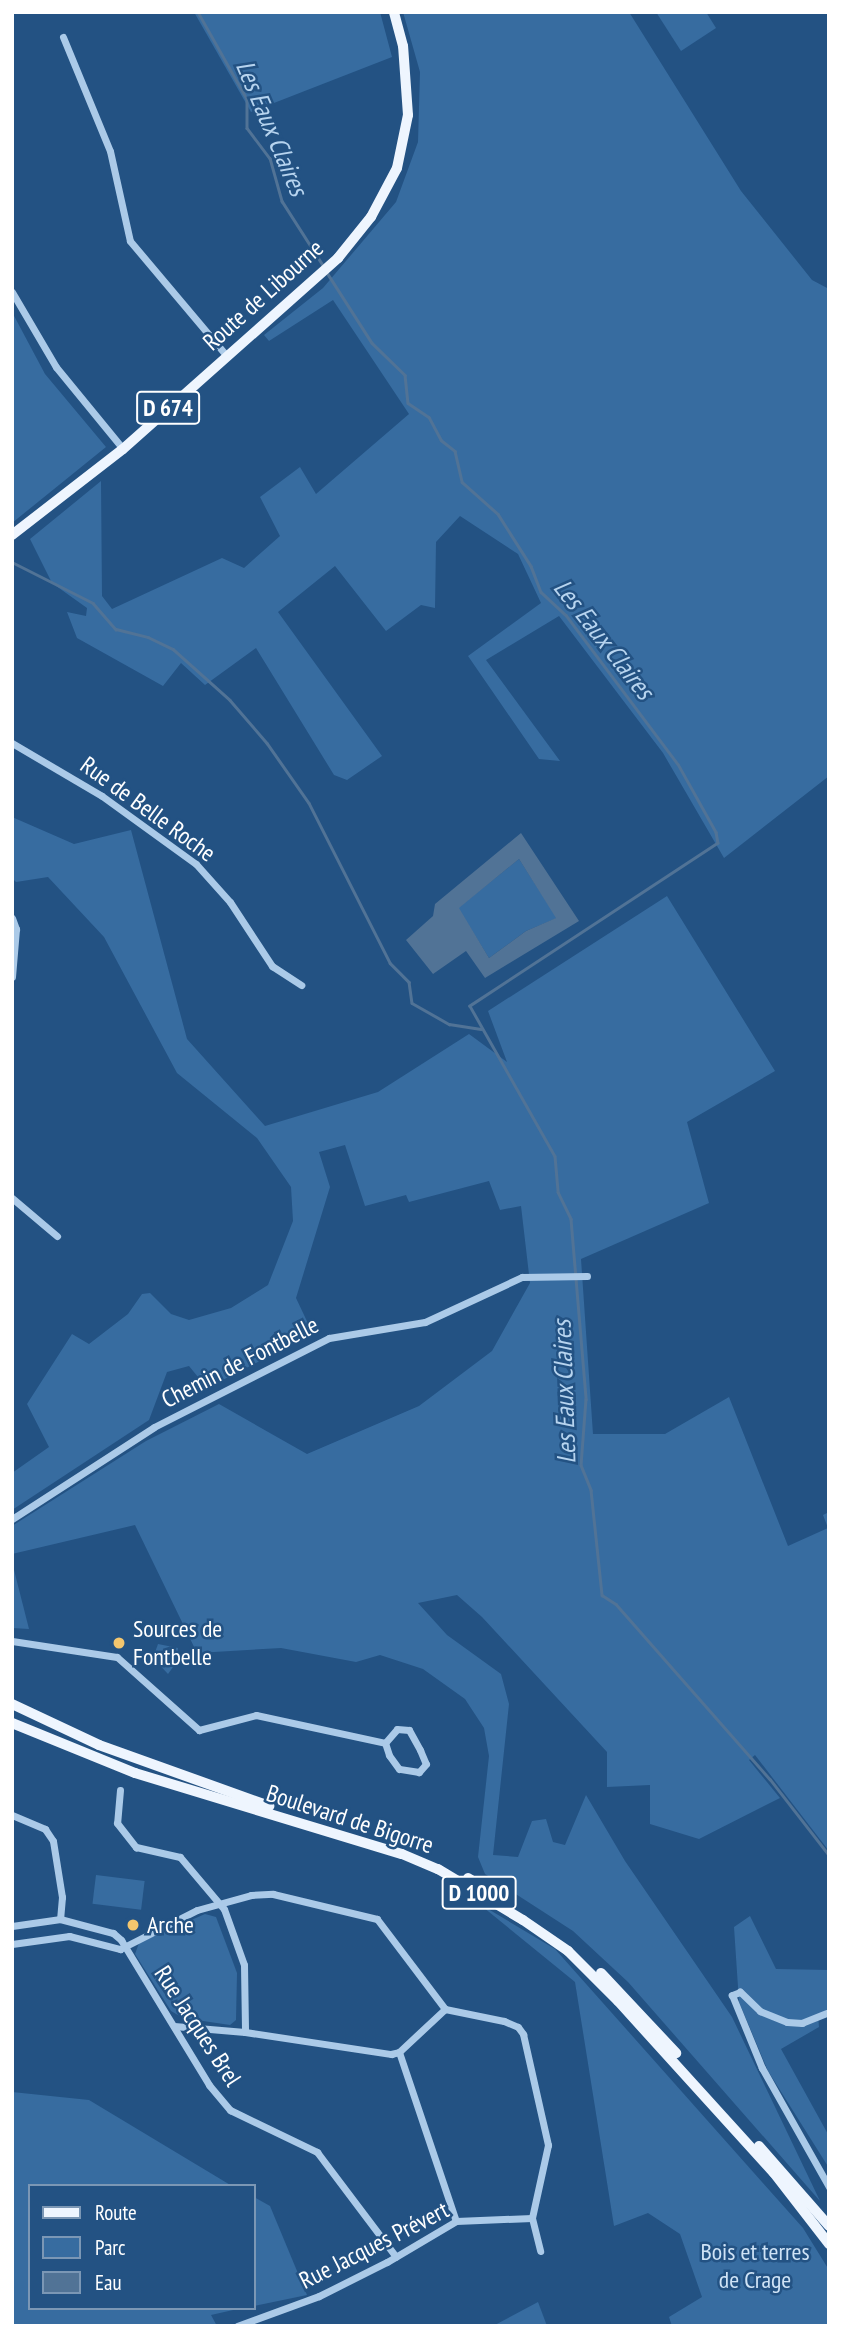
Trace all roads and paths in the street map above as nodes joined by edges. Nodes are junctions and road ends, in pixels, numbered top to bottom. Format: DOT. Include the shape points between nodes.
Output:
graph roads {
  1 [pos="394,12"];
  2 [pos="62,37"];
  3 [pos="12,292"];
  4 [pos="227,356"];
  5 [pos="123,449"];
  6 [pos="12,535"];
  7 [pos="12,743"];
  8 [pos="12,918"];
  9 [pos="12,976"];
  10 [pos="302,985"];
  11 [pos="12,1198"];
  12 [pos="57,1236"];
  13 [pos="584,1276"];
  14 [pos="12,1519"];
  15 [pos="12,1641"];
  16 [pos="12,1704"];
  17 [pos="12,1723"];
  18 [pos="384,1742"];
  19 [pos="121,1790"];
  20 [pos="12,1815"];
  21 [pos="219,1903"];
  22 [pos="60,1919"];
  23 [pos="12,1927"];
  24 [pos="12,1944"];
  25 [pos="124,1947"];
  26 [pos="444,2009"];
  27 [pos="829,2012"];
  28 [pos="174,2026"];
  29 [pos="245,2032"];
  30 [pos="399,2052"];
  31 [pos="829,2187"];
  32 [pos="532,2218"];
  33 [pos="456,2221"];
  34 [pos="829,2226"];
  35 [pos="829,2244"];
  36 [pos="540,2251"];
  37 [pos="396,2257"];
  38 [pos="237,2326"];
  1 -- 4 [label="main road, Route de Libourne / D 674" via="408,89 397,168 371,216 332,263"];
  2 -- 4 [label="street" via="110,151 130,241"];
  3 -- 5 [label="street" via="55,367"];
  4 -- 5 [label="main road, Route de Libourne / D 674"];
  5 -- 6 [label="main road, Route de Libourne / D 674"];
  7 -- 10 [label="street, Rue de Belle Roche" via="102,796 196,864 230,902 272,966"];
  8 -- 9 [label="street" via="16,929"];
  11 -- 12 [label="street"];
  13 -- 14 [label="street, Chemin de Fontbelle" via="522,1277 425,1322 329,1338 154,1427"];
  15 -- 18 [label="street" via="117,1657 199,1730 256,1715"];
  16 -- 34 [label="main road, Boulevard de Bigorre / D 1000" via="192,1781 433,1860 530,1916 627,1999"];
  17 -- 35 [label="main road, Boulevard de Bigorre / D 1000" via="135,1773 402,1854 438,1869 523,1920 568,1951 618,2001 774,2173"];
  18 -- 18 [label="street" via="400,1769 414,1773 424,1768 409,1730 397,1729"];
  19 -- 21 [label="street" via="117,1823 136,1847 180,1857"];
  20 -- 22 [label="street" via="45,1829 53,1841 62,1897"];
  21 -- 25 [label="street"];
  21 -- 26 [label="street" via="273,1894 368,1914 384,1926"];
  21 -- 29 [label="street" via="244,1965"];
  22 -- 23 [label="street"];
  22 -- 25 [label="street" via="113,1933"];
  24 -- 25 [label="street" via="69,1936 114,1950"];
  25 -- 28 [label="street, Rue Jacques Brel"];
  26 -- 30 [label="street"];
  26 -- 32 [label="street" via="503,2021 523,2034 548,2145"];
  27 -- 31 [label="street" via="802,2023 787,2022 760,2011 735,1991 732,2002 762,2068"];
  28 -- 29 [label="street"];
  28 -- 37 [label="street, Rue Jacques Brel" via="209,2085 230,2109 317,2152"];
  29 -- 30 [label="street"];
  30 -- 33 [label="street"];
  32 -- 33 [label="street, Rue Jacques Prévert"];
  32 -- 36 [label="street"];
  33 -- 37 [label="street, Rue Jacques Prévert"];
  37 -- 38 [label="street, Rue Jacques Prévert" via="319,2296"];
}
